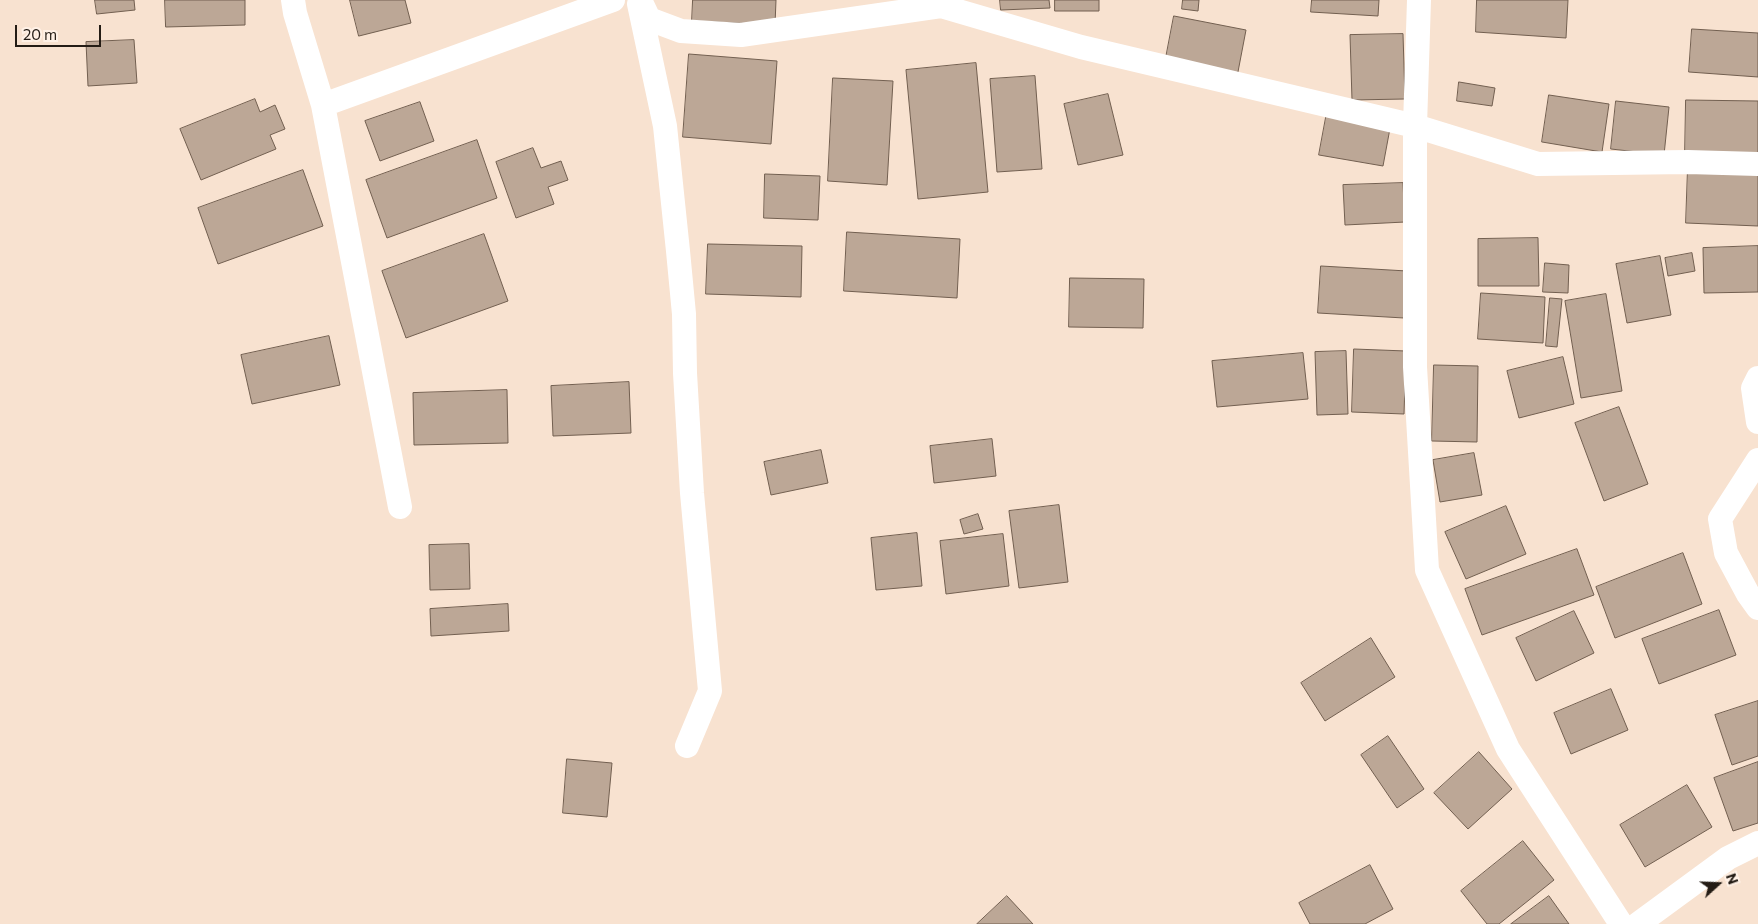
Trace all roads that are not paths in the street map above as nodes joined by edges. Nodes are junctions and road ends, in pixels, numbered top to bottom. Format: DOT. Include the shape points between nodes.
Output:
graph roads {
  1 [pos="293,0"];
  2 [pos="613,0"];
  3 [pos="639,0"];
  4 [pos="1419,0"];
  5 [pos="323,105"];
  6 [pos="1414,126"];
  7 [pos="1758,164"];
  8 [pos="1758,378"];
  9 [pos="1758,422"];
  10 [pos="1758,460"];
  11 [pos="400,507"];
  12 [pos="1758,608"];
  13 [pos="687,746"];
  14 [pos="1758,843"];
  15 [pos="1621,924"];
  16 [pos="1638,924"];
  1 -- 5 [label="street"];
  2 -- 5 [label="street"];
  3 -- 6 [label="street" via="649,19 680,31 741,35 941,6 1081,47"];
  3 -- 13 [label="street" via="665,126 678,251 692,493 710,691"];
  4 -- 6 [label="street"];
  5 -- 11 [label="street"];
  6 -- 7 [label="street" via="1538,164"];
  6 -- 15 [label="street" via="1415,367 1427,570 1508,749"];
  8 -- 9 [label="street" via="1754,388"];
  10 -- 12 [label="street" via="1720,519 1726,552"];
  14 -- 16 [label="street" via="1728,858"];
}
